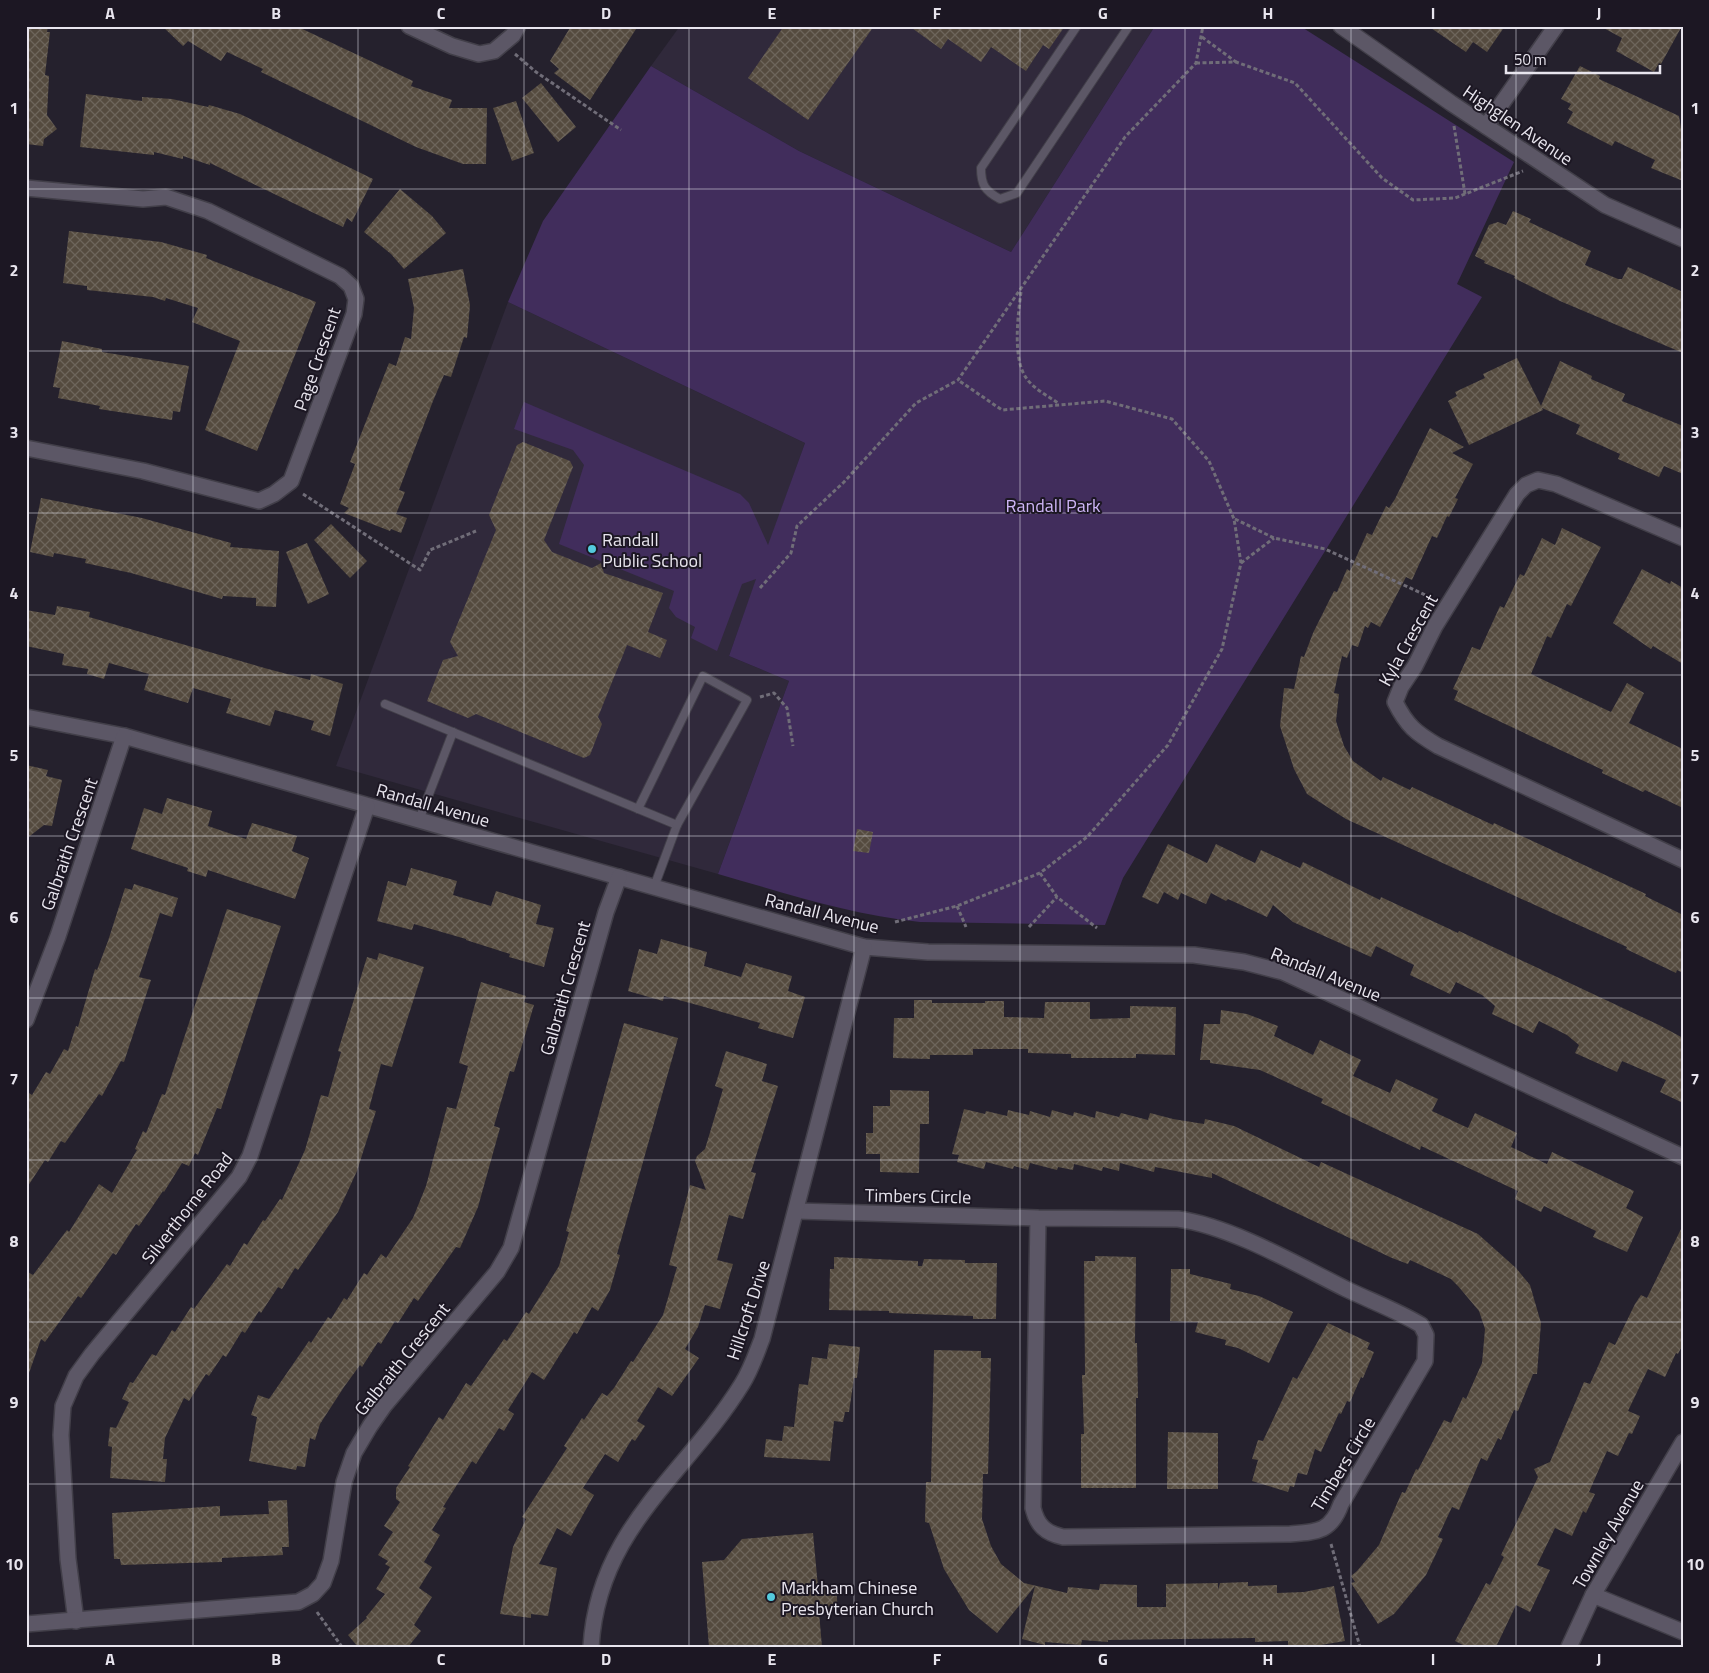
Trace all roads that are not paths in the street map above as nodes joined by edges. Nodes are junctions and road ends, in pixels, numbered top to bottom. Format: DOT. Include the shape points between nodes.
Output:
graph roads {
  1 [pos="409,26"];
  2 [pos="518,26"];
  3 [pos="1077,26"];
  4 [pos="1129,26"];
  5 [pos="1341,26"];
  6 [pos="1556,26"];
  7 [pos="1486,126"];
  8 [pos="26,188"];
  9 [pos="1683,239"];
  10 [pos="26,448"];
  11 [pos="1683,538"];
  12 [pos="385,704"];
  13 [pos="26,717"];
  14 [pos="454,732"];
  15 [pos="124,736"];
  16 [pos="367,806"];
  17 [pos="638,809"];
  18 [pos="419,820"];
  19 [pos="678,825"];
  20 [pos="1683,860"];
  21 [pos="619,877"];
  22 [pos="654,887"];
  23 [pos="864,947"];
  24 [pos="26,1020"];
  25 [pos="1683,1157"];
  26 [pos="797,1210"];
  27 [pos="1038,1218"];
  28 [pos="1683,1442"];
  29 [pos="1593,1594"];
  30 [pos="76,1621"];
  31 [pos="26,1624"];
  32 [pos="1683,1632"];
  33 [pos="591,1647"];
  34 [pos="1569,1647"];
  1 -- 2 [label="street" via="478,54 494,51"];
  3 -- 4 [label="lane" via="981,168 984,187 1000,199 1017,194"];
  5 -- 7 [label="street, Highglen Avenue"];
  6 -- 7 [label="street"];
  7 -- 9 [label="street, Highglen Avenue" via="1605,205"];
  8 -- 10 [label="street, Page Crescent" via="143,199 166,197 208,211 340,276 351,286 356,299 351,327 291,480 259,502 143,470"];
  11 -- 20 [label="street, Kyla Crescent" via="1556,484 1538,480 1526,485 1517,494 1448,605 1395,702 1414,732 1438,746"];
  12 -- 14 [label="lane"];
  13 -- 15 [label="street, Randall Avenue"];
  14 -- 17 [label="lane"];
  14 -- 18 [label="lane"];
  15 -- 16 [label="street, Randall Avenue"];
  15 -- 24 [label="street, Galbraith Crescent" via="55,944"];
  16 -- 18 [label="street, Randall Avenue"];
  16 -- 30 [label="street, Silverthorne Road" via="250,1156 239,1176 76,1376 63,1406 62,1454 68,1559"];
  17 -- 19 [label="lane"];
  17 -- 19 [label="lane" via="703,676 748,700"];
  18 -- 21 [label="street, Randall Avenue"];
  19 -- 22 [label="lane"];
  21 -- 22 [label="street, Randall Avenue"];
  21 -- 30 [label="street, Galbraith Crescent" via="511,1248 497,1272 384,1406 358,1446 344,1482 331,1561 323,1583 313,1594 298,1602"];
  22 -- 23 [label="street, Randall Avenue"];
  23 -- 25 [label="street, Randall Avenue" via="928,952 1194,955 1265,967 1313,985"];
  23 -- 26 [label="street, Hillcroft Drive"];
  26 -- 27 [label="street, Timbers Circle"];
  26 -- 33 [label="street, Hillcroft Drive" via="766,1329 750,1369 731,1402 629,1530 609,1567 599,1597"];
  27 -- 27 [label="street, Timbers Circle" via="1033,1508 1042,1528 1063,1537 1290,1534 1327,1527 1337,1516 1341,1504 1426,1361 1426,1336 1421,1325 1307,1269 1197,1222 1178,1219"];
  28 -- 29 [label="street, Townley Avenue"];
  29 -- 32 [label="street"];
  29 -- 34 [label="street, Townley Avenue"];
  30 -- 31 [label="street"];
}
